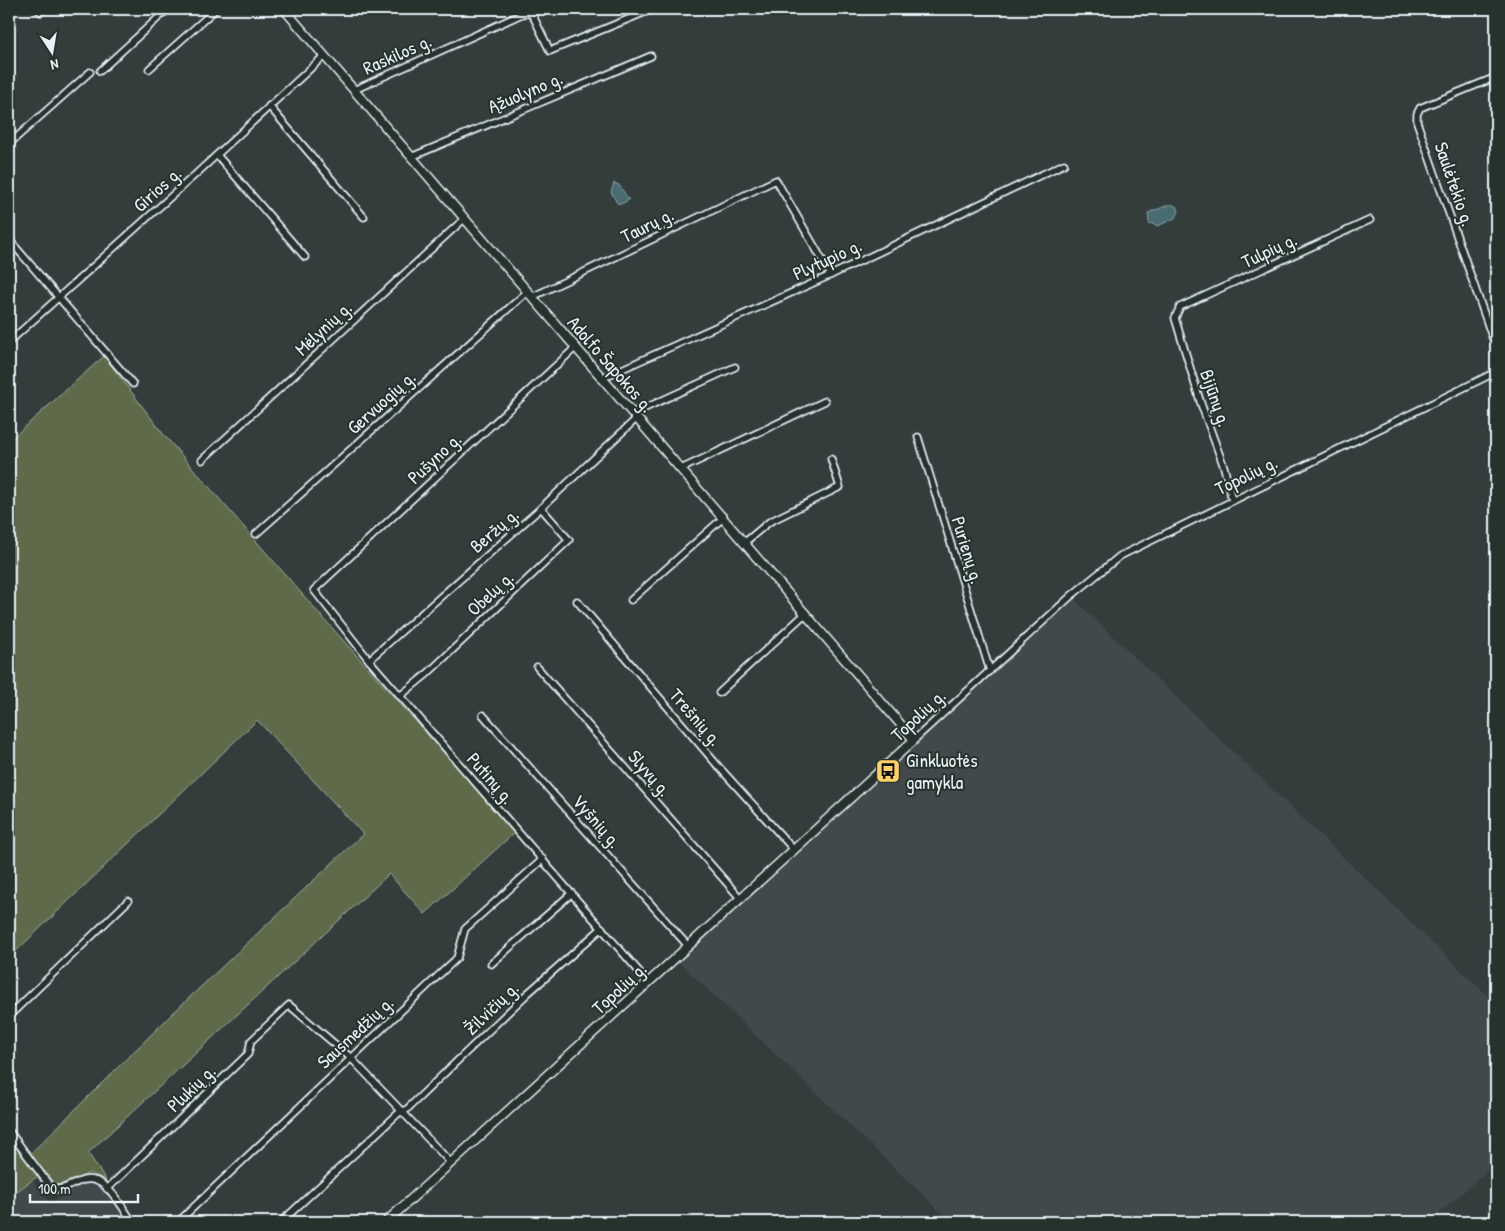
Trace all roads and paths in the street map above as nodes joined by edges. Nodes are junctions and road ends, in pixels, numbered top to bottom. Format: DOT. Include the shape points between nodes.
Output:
graph roads {
  1 [pos="38,9"];
  2 [pos="45,9"];
  3 [pos="168,9"];
  4 [pos="216,9"];
  5 [pos="284,9"];
  6 [pos="653,9"];
  7 [pos="324,56"];
  8 [pos="651,56"];
  9 [pos="149,70"];
  10 [pos="100,71"];
  11 [pos="90,72"];
  12 [pos="1496,77"];
  13 [pos="354,90"];
  14 [pos="269,106"];
  15 [pos="9,144"];
  16 [pos="217,156"];
  17 [pos="411,157"];
  18 [pos="1064,164"];
  19 [pos="364,217"];
  20 [pos="464,219"];
  21 [pos="1370,220"];
  22 [pos="12,243"];
  23 [pos="305,257"];
  24 [pos="831,275"];
  25 [pos="529,295"];
  26 [pos="60,298"];
  27 [pos="1180,307"];
  28 [pos="9,342"];
  29 [pos="575,348"];
  30 [pos="1496,348"];
  31 [pos="735,367"];
  32 [pos="1496,372"];
  33 [pos="602,378"];
  34 [pos="133,384"];
  35 [pos="824,401"];
  36 [pos="634,417"];
  37 [pos="918,437"];
  38 [pos="831,459"];
  39 [pos="202,460"];
  40 [pos="680,469"];
  41 [pos="1232,500"];
  42 [pos="541,508"];
  43 [pos="724,517"];
  44 [pos="256,534"];
  45 [pos="744,543"];
  46 [pos="314,590"];
  47 [pos="631,600"];
  48 [pos="576,601"];
  49 [pos="806,613"];
  50 [pos="369,660"];
  51 [pos="537,667"];
  52 [pos="990,671"];
  53 [pos="719,693"];
  54 [pos="400,696"];
  55 [pos="484,715"];
  56 [pos="914,740"];
  57 [pos="794,850"];
  58 [pos="543,859"];
  59 [pos="572,893"];
  60 [pos="741,899"];
  61 [pos="128,901"];
  62 [pos="602,928"];
  63 [pos="689,947"];
  64 [pos="492,964"];
  65 [pos="649,983"];
  66 [pos="9,1016"];
  67 [pos="350,1057"];
  68 [pos="403,1111"];
  69 [pos="9,1131"];
  70 [pos="451,1163"];
  71 [pos="107,1189"];
  72 [pos="133,1222"];
  73 [pos="178,1222"];
  74 [pos="222,1222"];
  75 [pos="232,1222"];
  76 [pos="281,1222"];
  77 [pos="386,1222"];
  1 -- 2 [label="street" via="41,12"];
  3 -- 10 [label="street"];
  4 -- 9 [label="street"];
  5 -- 7 [label="street, Adolfo Šapokos g."];
  6 -- 13 [label="street, Raskilos g." via="550,52 534,18 530,13 522,14"];
  7 -- 13 [label="street, Adolfo Šapokos g."];
  7 -- 14 [label="street, Girios g."];
  8 -- 17 [label="street, Ąžuolyno g."];
  11 -- 15 [label="street"];
  12 -- 30 [label="street, Saulėtekio g." via="1420,108 1417,114 1417,122"];
  13 -- 17 [label="street, Adolfo Šapokos g."];
  14 -- 16 [label="street, Girios g."];
  14 -- 19 [label="street"];
  16 -- 23 [label="street"];
  16 -- 26 [label="street, Girios g."];
  17 -- 20 [label="street, Adolfo Šapokos g."];
  18 -- 24 [label="street, Plytupio g."];
  20 -- 25 [label="street, Adolfo Šapokos g."];
  20 -- 39 [label="street, Mėlynių g."];
  21 -- 27 [label="street, Tulpių g."];
  22 -- 26 [label="street"];
  24 -- 25 [label="street, Taurų g." via="776,180"];
  24 -- 33 [label="street, Plytupio g."];
  25 -- 29 [label="street, Adolfo Šapokos g."];
  25 -- 44 [label="street, Gervuogių g."];
  26 -- 28 [label="street, Girios g."];
  26 -- 34 [label="street"];
  27 -- 41 [label="street, Bijūnų g." via="1175,318"];
  29 -- 33 [label="street, Adolfo Šapokos g."];
  29 -- 46 [label="street, Pušyno g."];
  31 -- 36 [label="street, Beržų g."];
  32 -- 41 [label="street, Topolių g."];
  33 -- 36 [label="street, Adolfo Šapokos g."];
  35 -- 40 [label="street"];
  36 -- 40 [label="street, Adolfo Šapokos g."];
  36 -- 42 [label="street, Beržų g."];
  37 -- 52 [label="street, Purienų g."];
  38 -- 45 [label="street" via="840,487 769,522"];
  40 -- 43 [label="street, Adolfo Šapokos g."];
  41 -- 52 [label="street, Topolių g." via="1120,556"];
  42 -- 50 [label="street, Beržų g."];
  42 -- 54 [label="street, Obelų g." via="569,540"];
  43 -- 45 [label="street, Adolfo Šapokos g."];
  43 -- 47 [label="street"];
  45 -- 49 [label="street, Adolfo Šapokos g."];
  46 -- 50 [label="street, Putinų g."];
  48 -- 57 [label="street, Trešnių g."];
  49 -- 53 [label="street"];
  49 -- 56 [label="street, Adolfo Šapokos g."];
  50 -- 54 [label="street, Putinų g."];
  51 -- 60 [label="street, Slyvų g."];
  52 -- 56 [label="street, Topolių g."];
  54 -- 58 [label="street, Putinų g."];
  55 -- 63 [label="street, Vyšnių g."];
  56 -- 57 [label="street, Topolių g."];
  57 -- 60 [label="street, Topolių g."];
  58 -- 59 [label="street, Putinų g."];
  58 -- 67 [label="street, Sausmedžių g." via="465,929 457,958"];
  59 -- 62 [label="street, Putinų g."];
  59 -- 64 [label="street"];
  60 -- 63 [label="street, Topolių g."];
  61 -- 66 [label="street"];
  62 -- 65 [label="street, Putinų g."];
  62 -- 68 [label="street, Žilvičių g."];
  63 -- 65 [label="street, Topolių g."];
  65 -- 70 [label="street, Topolių g."];
  67 -- 68 [label="street"];
  67 -- 71 [label="street, Plukių g." via="290,1005 251,1041 248,1054"];
  67 -- 73 [label="street, Sausmedžių g."];
  68 -- 70 [label="street"];
  68 -- 76 [label="street, Žilvičių g."];
  69 -- 71 [label="street" via="52,1189 62,1190 95,1178"];
  70 -- 77 [label="street, Topolių g."];
  71 -- 72 [label="street"];
  74 -- 75 [label="street"];
}
